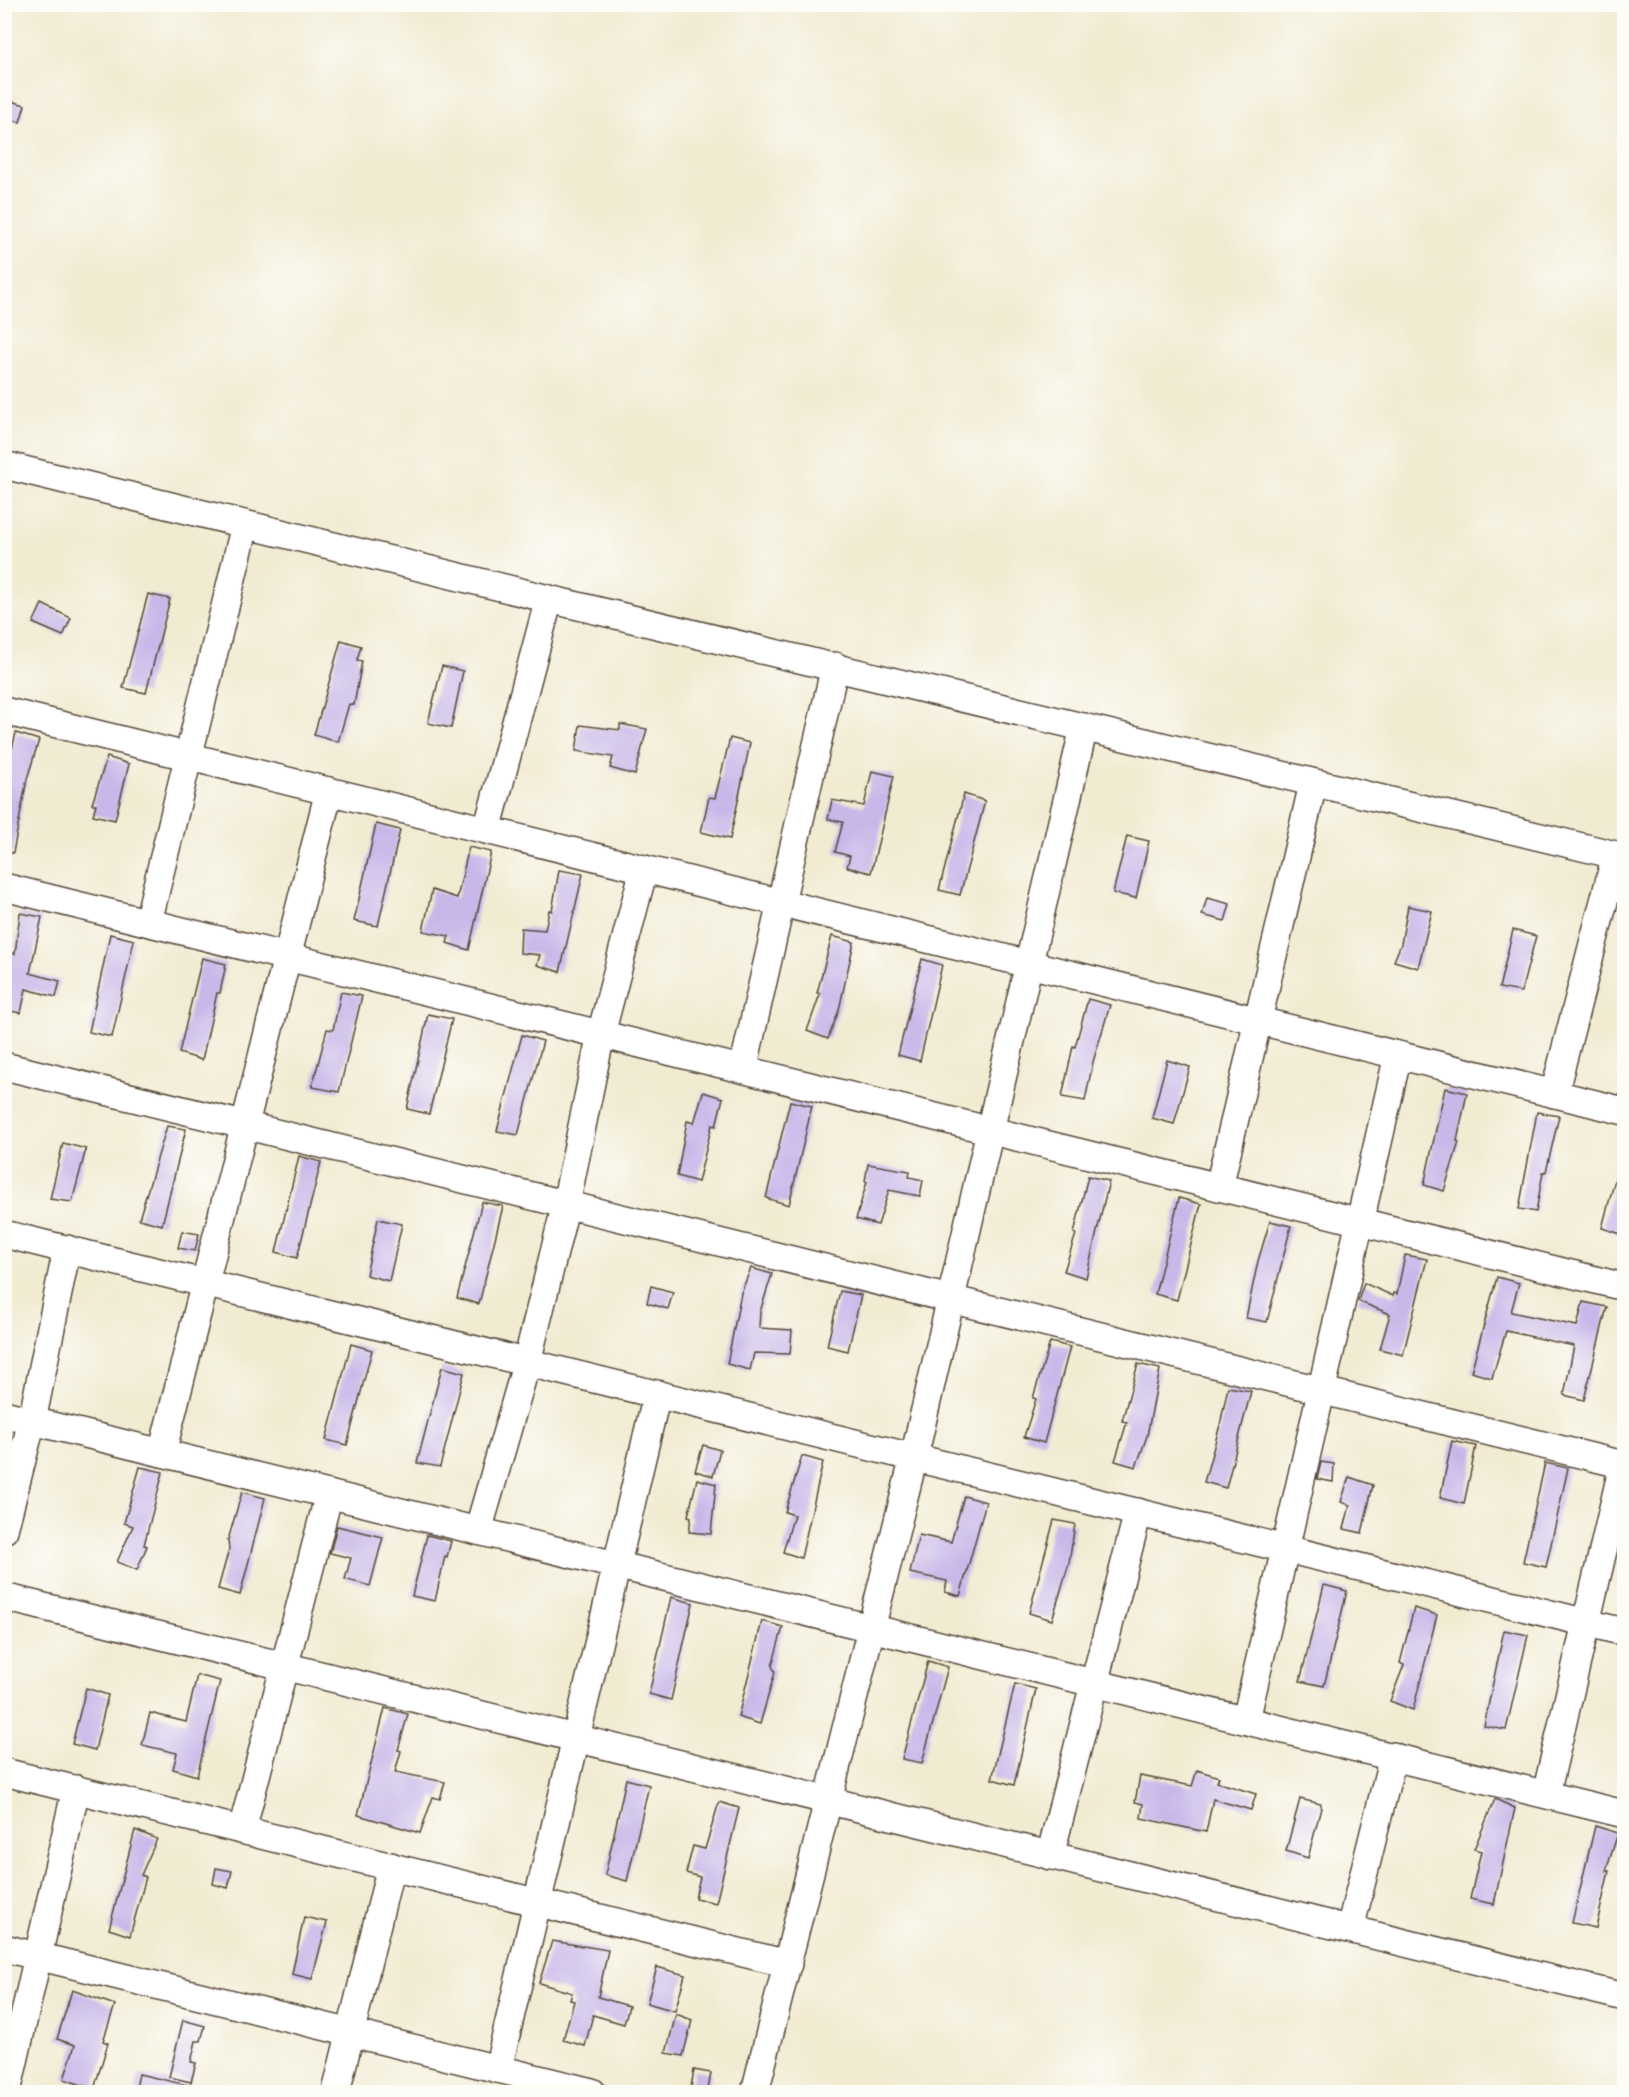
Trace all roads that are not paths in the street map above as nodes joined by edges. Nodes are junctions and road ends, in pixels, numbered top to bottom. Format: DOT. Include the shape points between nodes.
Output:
graph roads {
  1 [pos="4,465"];
  2 [pos="245,525"];
  3 [pos="549,599"];
  4 [pos="835,666"];
  5 [pos="4,711"];
  6 [pos="1084,727"];
  7 [pos="191,757"];
  8 [pos="1313,784"];
  9 [pos="329,791"];
  10 [pos="487,830"];
  11 [pos="1620,856"];
  12 [pos="644,869"];
  13 [pos="4,887"];
  14 [pos="783,903"];
  15 [pos="148,922"];
  16 [pos="287,957"];
  17 [pos="1029,964"];
  18 [pos="1259,1021"];
  19 [pos="601,1034"];
  20 [pos="1398,1055"];
  21 [pos="4,1066"];
  22 [pos="743,1069"];
  23 [pos="1554,1094"];
  24 [pos="1624,1111"];
  25 [pos="244,1125"];
  26 [pos="988,1130"];
  27 [pos="1219,1187"];
  28 [pos="566,1204"];
  29 [pos="1361,1222"];
  30 [pos="4,1234"];
  31 [pos="67,1249"];
  32 [pos="205,1283"];
  33 [pos="1624,1287"];
  34 [pos="949,1299"];
  35 [pos="527,1362"];
  36 [pos="1322,1390"];
  37 [pos="657,1394"];
  38 [pos="4,1414"];
  39 [pos="32,1421"];
  40 [pos="162,1453"];
  41 [pos="914,1457"];
  42 [pos="1624,1464"];
  43 [pos="329,1494"];
  44 [pos="1138,1512"];
  45 [pos="4,1530"];
  46 [pos="478,1531"];
  47 [pos="1285,1549"];
  48 [pos="617,1565"];
  49 [pos="4,1597"];
  50 [pos="1587,1623"];
  51 [pos="872,1628"];
  52 [pos="1624,1632"];
  53 [pos="285,1666"];
  54 [pos="1094,1683"];
  55 [pos="1246,1720"];
  56 [pos="576,1738"];
  57 [pos="1393,1756"];
  58 [pos="4,1772"];
  59 [pos="76,1789"];
  60 [pos="1546,1794"];
  61 [pos="829,1801"];
  62 [pos="1624,1814"];
  63 [pos="242,1830"];
  64 [pos="1050,1856"];
  65 [pos="391,1866"];
  66 [pos="537,1903"];
  67 [pos="1350,1929"];
  68 [pos="4,1948"];
  69 [pos="37,1956"];
  70 [pos="788,1964"];
  71 [pos="1624,1997"];
  72 [pos="350,2033"];
  73 [pos="498,2069"];
  74 [pos="8,2092"];
  75 [pos="336,2092"];
  76 [pos="592,2092"];
  77 [pos="756,2092"];
  1 -- 2 [label="street"];
  2 -- 3 [label="street"];
  2 -- 7 [label="street"];
  3 -- 4 [label="street"];
  3 -- 10 [label="street"];
  4 -- 6 [label="street"];
  4 -- 14 [label="street"];
  5 -- 7 [label="street"];
  6 -- 8 [label="street"];
  6 -- 17 [label="street"];
  7 -- 9 [label="street"];
  7 -- 15 [label="street"];
  8 -- 11 [label="street"];
  8 -- 18 [label="street"];
  9 -- 10 [label="street"];
  9 -- 16 [label="street"];
  10 -- 12 [label="street"];
  11 -- 23 [label="street"];
  12 -- 14 [label="street"];
  12 -- 19 [label="street"];
  13 -- 15 [label="street"];
  14 -- 17 [label="street"];
  14 -- 22 [label="street"];
  15 -- 16 [label="street"];
  16 -- 19 [label="street"];
  16 -- 25 [label="street"];
  17 -- 18 [label="street"];
  17 -- 26 [label="street"];
  18 -- 20 [label="street"];
  18 -- 27 [label="street"];
  19 -- 22 [label="street"];
  19 -- 28 [label="street"];
  20 -- 23 [label="street"];
  20 -- 29 [label="street"];
  21 -- 25 [label="street"];
  22 -- 26 [label="street"];
  23 -- 24 [label="street"];
  25 -- 28 [label="street"];
  25 -- 32 [label="street"];
  26 -- 27 [label="street"];
  26 -- 34 [label="street"];
  27 -- 29 [label="street"];
  28 -- 34 [label="street"];
  28 -- 35 [label="street"];
  29 -- 33 [label="street"];
  29 -- 36 [label="street"];
  30 -- 31 [label="street"];
  31 -- 32 [label="street"];
  31 -- 39 [label="street"];
  32 -- 35 [label="street"];
  32 -- 40 [label="street"];
  34 -- 36 [label="street"];
  34 -- 41 [label="street"];
  35 -- 37 [label="street"];
  35 -- 46 [label="street"];
  36 -- 42 [label="street"];
  36 -- 47 [label="street"];
  37 -- 41 [label="street"];
  37 -- 48 [label="street"];
  38 -- 39 [label="street"];
  39 -- 40 [label="street"];
  39 -- 45 [label="street"];
  40 -- 43 [label="street"];
  41 -- 44 [label="street"];
  41 -- 51 [label="street"];
  42 -- 50 [label="street"];
  43 -- 46 [label="street"];
  43 -- 53 [label="street"];
  44 -- 47 [label="street"];
  44 -- 54 [label="street"];
  46 -- 48 [label="street"];
  47 -- 50 [label="street"];
  47 -- 55 [label="street"];
  48 -- 51 [label="street"];
  48 -- 56 [label="street"];
  49 -- 53 [label="street"];
  50 -- 52 [label="street"];
  50 -- 60 [label="street"];
  51 -- 54 [label="street"];
  51 -- 61 [label="street"];
  53 -- 56 [label="street"];
  53 -- 63 [label="street"];
  54 -- 55 [label="street"];
  54 -- 64 [label="street"];
  55 -- 57 [label="street"];
  56 -- 61 [label="street"];
  56 -- 66 [label="street"];
  57 -- 60 [label="street"];
  57 -- 67 [label="street"];
  58 -- 59 [label="street"];
  59 -- 63 [label="street"];
  59 -- 69 [label="street"];
  60 -- 62 [label="street"];
  61 -- 64 [label="street"];
  61 -- 70 [label="street"];
  63 -- 65 [label="street"];
  64 -- 67 [label="street"];
  65 -- 66 [label="street"];
  65 -- 72 [label="street"];
  66 -- 70 [label="street"];
  66 -- 73 [label="street"];
  67 -- 71 [label="street"];
  68 -- 69 [label="street"];
  69 -- 72 [label="street"];
  69 -- 74 [label="street"];
  70 -- 77 [label="street"];
  72 -- 73 [label="street"];
  72 -- 75 [label="street"];
  73 -- 76 [label="street"];
}
